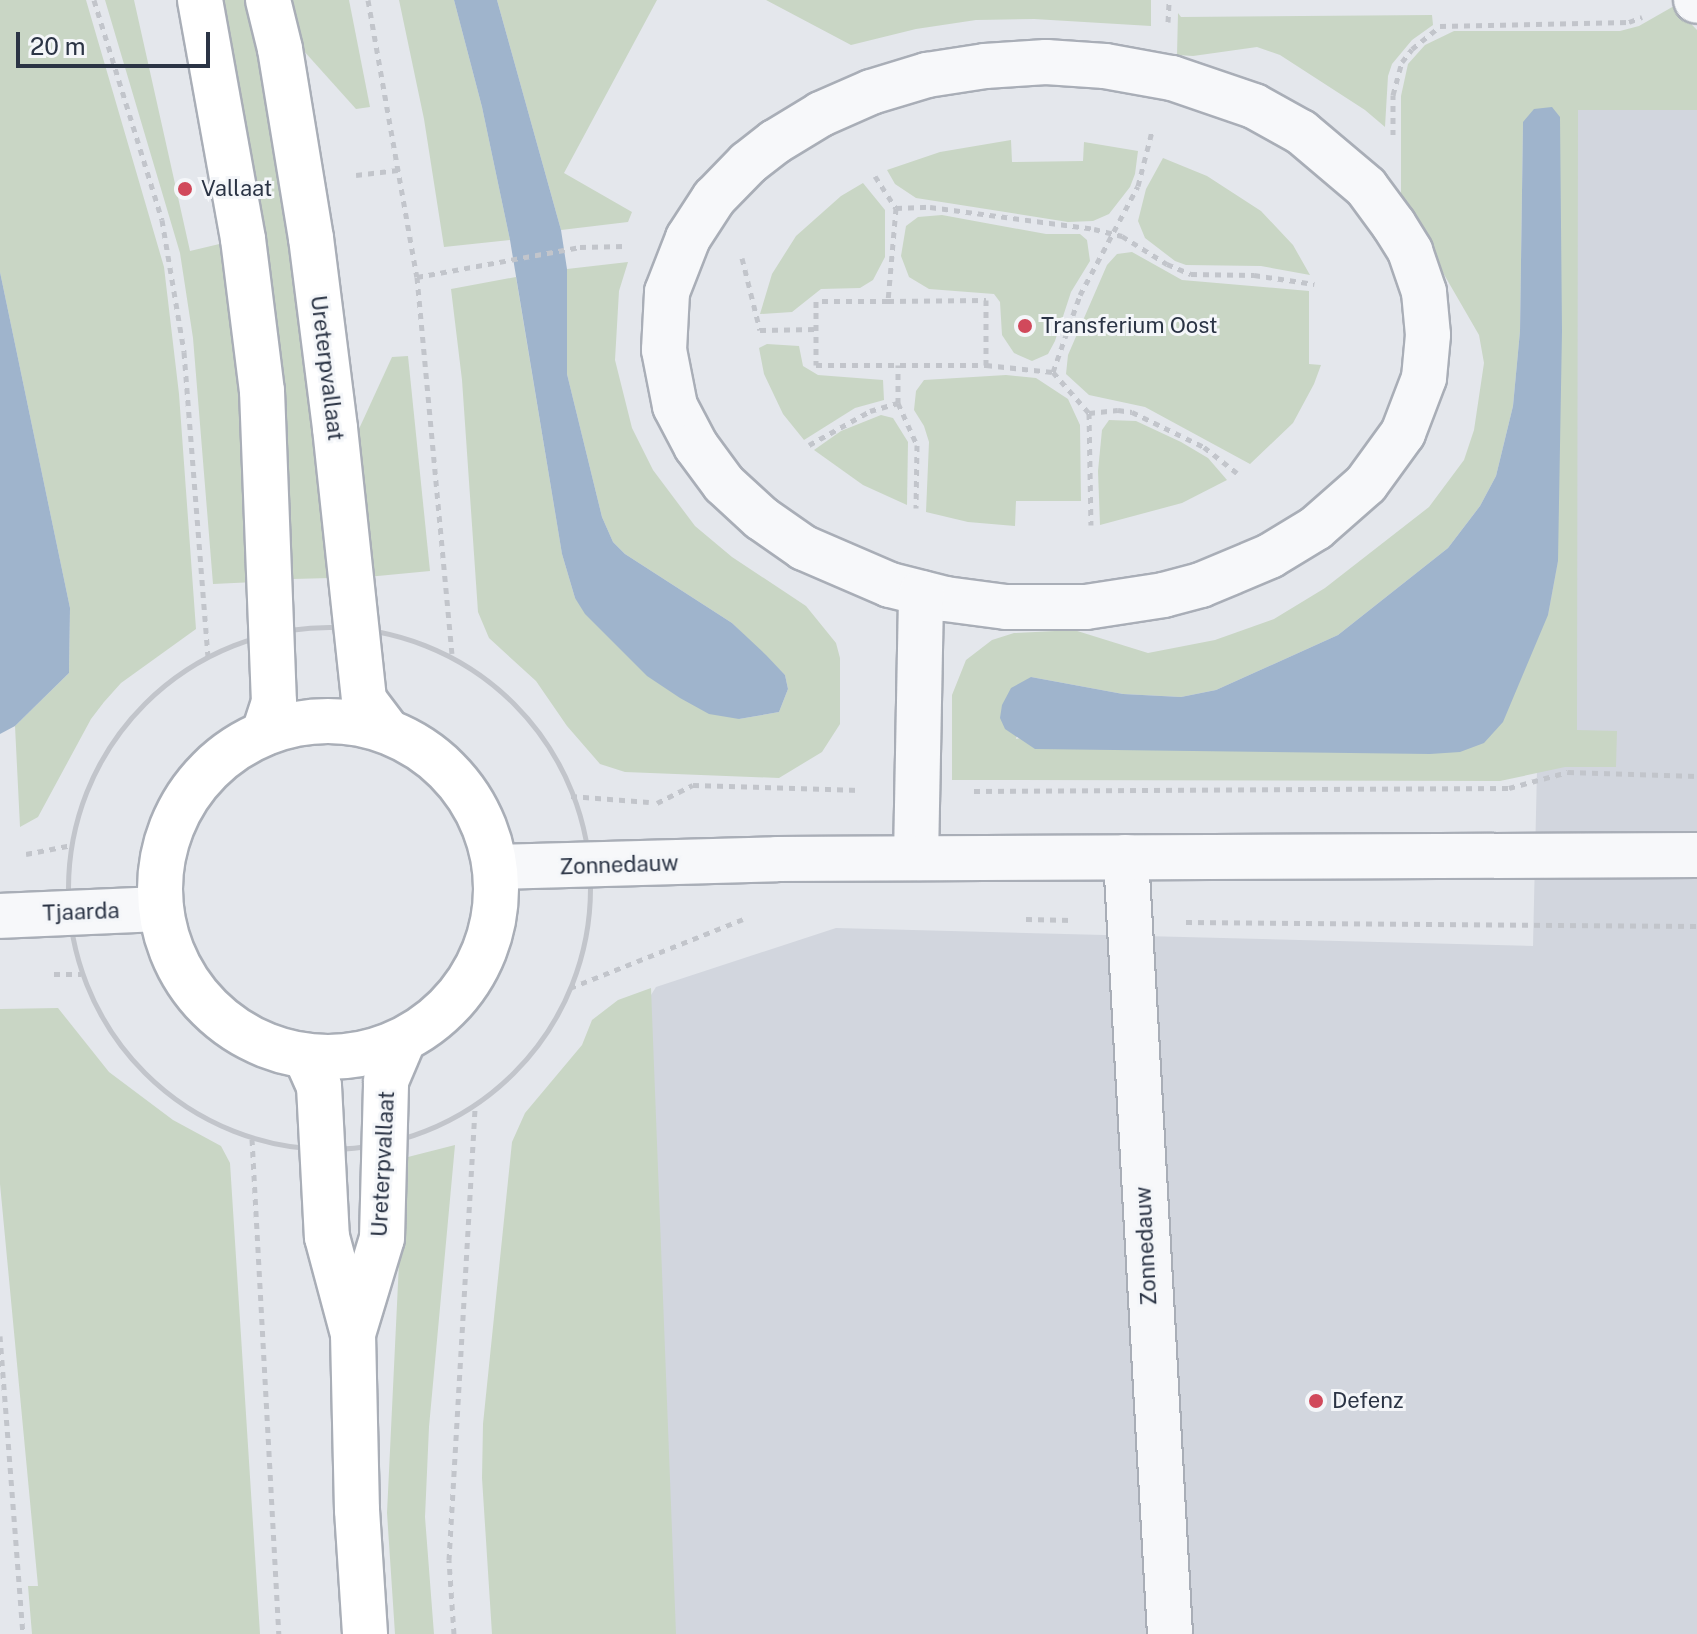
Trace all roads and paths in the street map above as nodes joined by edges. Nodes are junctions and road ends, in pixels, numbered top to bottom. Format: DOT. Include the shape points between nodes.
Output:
graph roads {
  1 [pos="94,0"];
  2 [pos="200,0"];
  3 [pos="268,0"];
  4 [pos="368,0"];
  5 [pos="1651,10"];
  6 [pos="1147,154"];
  7 [pos="398,170"];
  8 [pos="351,176"];
  9 [pos="875,176"];
  10 [pos="1366,187"];
  11 [pos="896,208"];
  12 [pos="1113,233"];
  13 [pos="580,247"];
  14 [pos="742,256"];
  15 [pos="417,277"];
  16 [pos="1314,284"];
  17 [pos="888,301"];
  18 [pos="816,329"];
  19 [pos="898,365"];
  20 [pos="986,365"];
  21 [pos="1053,372"];
  22 [pos="898,403"];
  23 [pos="1089,413"];
  24 [pos="809,445"];
  25 [pos="1237,473"];
  26 [pos="916,508"];
  27 [pos="1091,525"];
  28 [pos="921,593"];
  29 [pos="452,654"];
  30 [pos="387,730"];
  31 [pos="264,733"];
  32 [pos="1697,776"];
  33 [pos="918,791"];
  34 [pos="657,803"];
  35 [pos="72,845"];
  36 [pos="1697,855"];
  37 [pos="1126,857"];
  38 [pos="12,858"];
  39 [pos="916,858"];
  40 [pos="496,867"];
  41 [pos="161,909"];
  42 [pos="69,913"];
  43 [pos="0,916"];
  44 [pos="746,918"];
  45 [pos="1015,918"];
  46 [pos="1127,921"];
  47 [pos="1697,926"];
  48 [pos="569,989"];
  49 [pos="403,1041"];
  50 [pos="306,1057"];
  51 [pos="252,1139"];
  52 [pos="384,1143"];
  53 [pos="323,1150"];
  54 [pos="353,1334"];
  55 [pos="0,1336"];
  56 [pos="23,1634"];
  57 [pos="279,1634"];
  58 [pos="365,1634"];
  59 [pos="454,1634"];
  60 [pos="1170,1634"];
  1 -- 35 [label="path" via="162,220 184,352 208,657 164,686 120,733 97,767"];
  2 -- 31 [label="main road" via="243,239 262,391 274,702"];
  3 -- 30 [label="main road, Ureterpvallaat" via="311,238 364,700"];
  4 -- 7 [label="path"];
  5 -- 10 [label="path" via="1629,22 1440,26 1402,62 1393,95 1389,161"];
  6 -- 12 [label="path" via="1138,186"];
  7 -- 8 [label="path"];
  7 -- 15 [label="path"];
  9 -- 11 [label="path"];
  10 -- 28 [label="street" via="1410,251 1424,292 1428,350 1424,378 1403,433 1342,507 1270,556 1164,595 1046,608"];
  10 -- 28 [label="street" via="1301,132 1254,106 1163,75 1046,62 941,73 871,92 821,114 748,163 714,198 688,238 667,292 665,364 675,406 724,484 761,518 837,565"];
  11 -- 12 [label="path" via="930,207"];
  11 -- 17 [label="path"];
  12 -- 16 [label="path" via="1191,274 1254,275"];
  12 -- 21 [label="path" via="1080,295"];
  13 -- 15 [label="path"];
  14 -- 18 [label="path" via="760,330"];
  15 -- 29 [label="path"];
  17 -- 18 [label="path" via="816,301"];
  17 -- 20 [label="path" via="986,300"];
  18 -- 19 [label="path" via="816,365"];
  19 -- 20 [label="path"];
  19 -- 22 [label="path"];
  20 -- 21 [label="path"];
  21 -- 23 [label="path"];
  22 -- 24 [label="path" via="870,411"];
  22 -- 26 [label="path" via="917,445"];
  23 -- 25 [label="path" via="1132,412 1204,447"];
  23 -- 27 [label="path"];
  28 -- 33 [label="street"];
  30 -- 31 [label="main road" via="326,720"];
  30 -- 40 [label="main road" via="439,761 477,809"];
  31 -- 41 [label="main road" via="217,761 183,804 163,855"];
  32 -- 33 [label="path" via="1568,772 1509,788"];
  33 -- 34 [label="path" via="693,785"];
  33 -- 39 [label="street"];
  35 -- 38 [label="path"];
  35 -- 42 [label="path"];
  36 -- 37 [label="street, Zonnedauw"];
  37 -- 39 [label="street, Zonnedauw"];
  37 -- 46 [label="street, Zonnedauw"];
  39 -- 40 [label="street, Zonnedauw"];
  40 -- 49 [label="main road" via="495,919 477,969 446,1011"];
  41 -- 42 [label="street, Tjaarda"];
  41 -- 50 [label="main road" via="172,952 194,991 225,1022 263,1045"];
  42 -- 43 [label="street, Tjaarda"];
  42 -- 51 [label="path" via="77,964 96,1012 125,1055 161,1091 204,1120"];
  44 -- 48 [label="path"];
  45 -- 46 [label="path"];
  46 -- 47 [label="path"];
  46 -- 60 [label="street, Zonnedauw"];
  49 -- 50 [label="main road" via="355,1056"];
  49 -- 52 [label="main road, Ureterpvallaat" via="386,1081"];
  50 -- 53 [label="main road, Ureterpvallaat" via="319,1086"];
  51 -- 53 [label="path"];
  51 -- 57 [label="path"];
  52 -- 53 [label="path"];
  52 -- 54 [label="main road, Ureterpvallaat" via="382,1238"];
  52 -- 59 [label="path" via="452,1120 475,1105 449,1560"];
  53 -- 54 [label="main road, Ureterpvallaat" via="327,1237"];
  54 -- 58 [label="main road, Ureterpvallaat"];
  55 -- 56 [label="path"];
}
